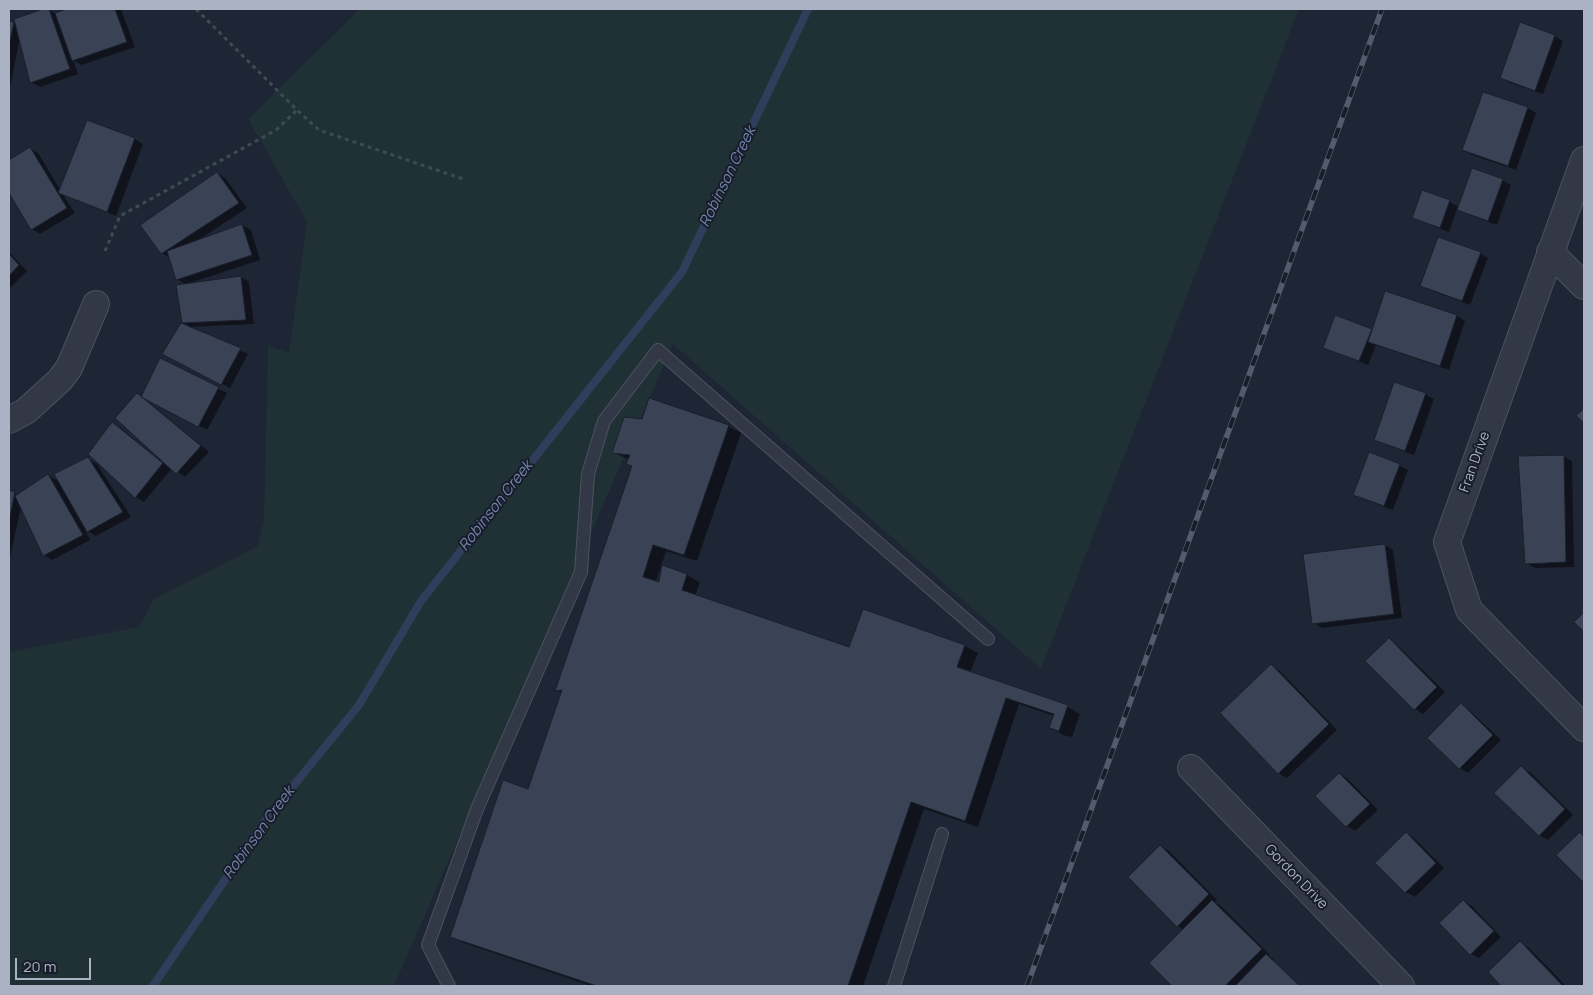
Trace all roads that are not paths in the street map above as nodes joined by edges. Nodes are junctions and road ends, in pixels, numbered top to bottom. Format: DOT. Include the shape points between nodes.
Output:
graph roads {
  1 [pos="1584,160"];
  2 [pos="1550,252"];
  3 [pos="1584,286"];
  4 [pos="96,304"];
  5 [pos="9,420"];
  6 [pos="988,639"];
  7 [pos="1584,728"];
  8 [pos="1191,768"];
  9 [pos="942,834"];
  10 [pos="449,986"];
  11 [pos="894,986"];
  12 [pos="1401,986"];
  1 -- 2 [label="street, Fran Drive"];
  2 -- 3 [label="street"];
  2 -- 7 [label="street, Fran Drive" via="1447,542 1469,610"];
  4 -- 5 [label="street" via="69,368 60,380 26,411"];
  6 -- 10 [label="lane" via="658,350 604,421 588,474 581,572 477,809 428,945"];
  8 -- 12 [label="street, Gordon Drive"];
  9 -- 11 [label="lane"];
}
